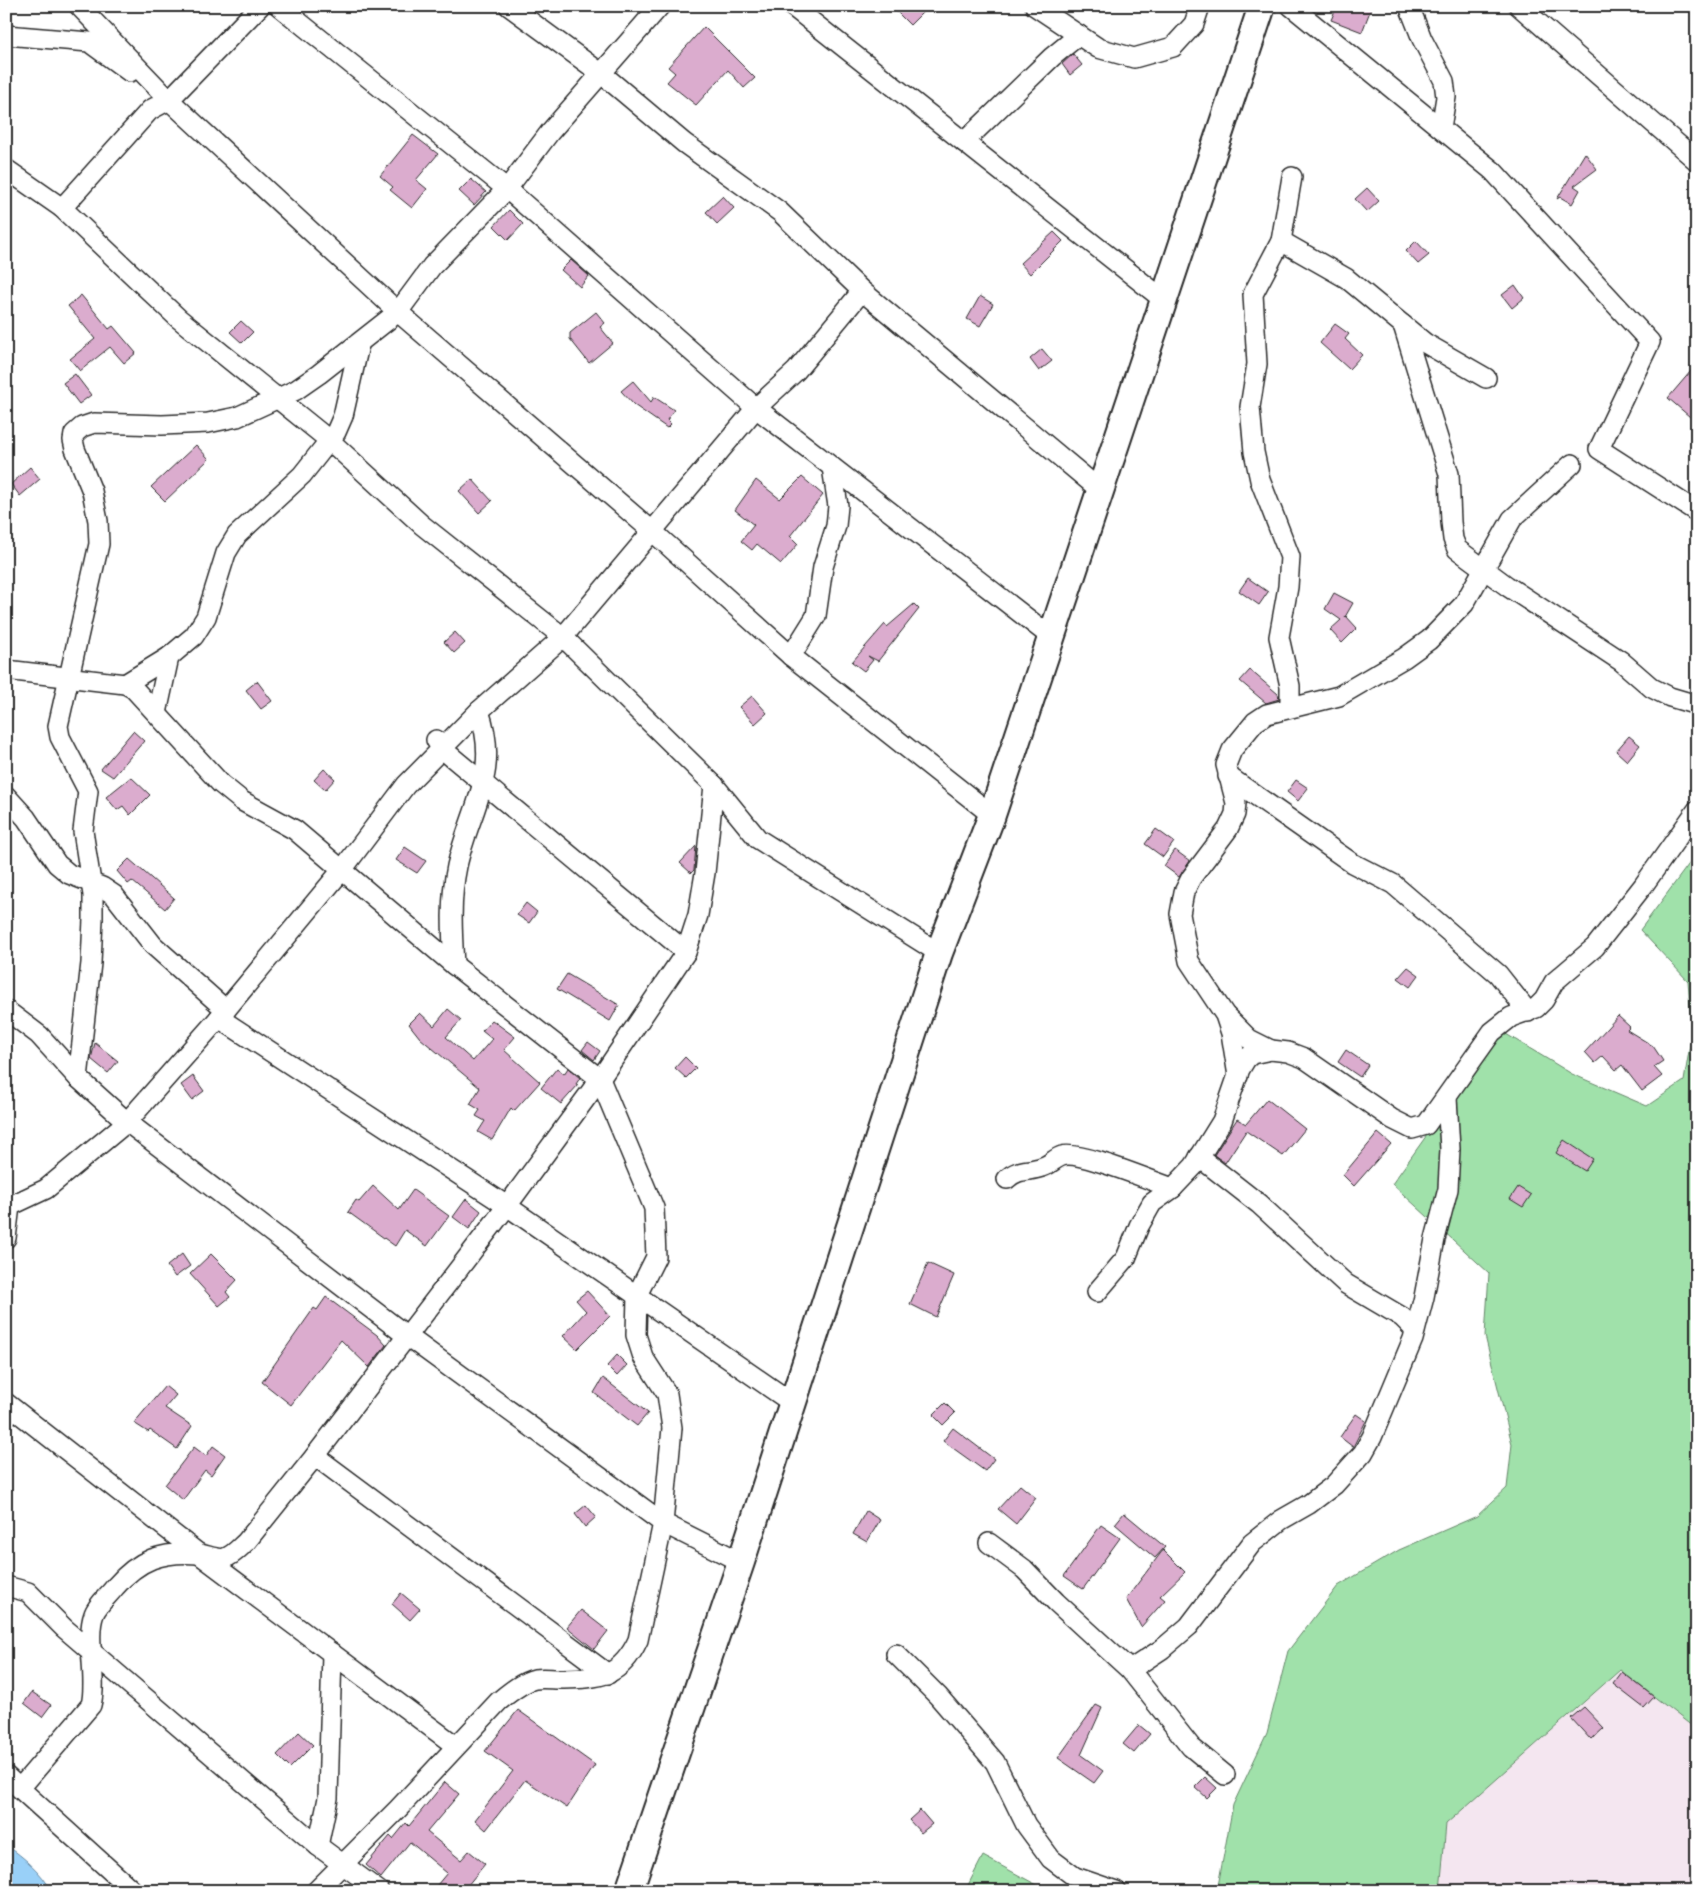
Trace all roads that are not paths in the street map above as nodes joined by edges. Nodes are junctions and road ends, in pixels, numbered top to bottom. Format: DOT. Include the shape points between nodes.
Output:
graph roads {
  1 [pos="79,6"];
  2 [pos="260,6"];
  3 [pos="279,6"];
  4 [pos="509,6"];
  5 [pos="660,6"];
  6 [pos="792,6"];
  7 [pos="1035,6"];
  8 [pos="1200,6"];
  9 [pos="1262,6"];
  10 [pos="1291,6"];
  11 [pos="1408,6"];
  12 [pos="1519,6"];
  13 [pos="6,35"];
  14 [pos="1078,35"];
  15 [pos="602,74"];
  16 [pos="169,100"];
  17 [pos="1440,128"];
  18 [pos="964,142"];
  19 [pos="1697,161"];
  20 [pos="6,169"];
  21 [pos="1292,177"];
  22 [pos="507,188"];
  23 [pos="62,208"];
  24 [pos="1281,241"];
  25 [pos="862,291"];
  26 [pos="1164,300"];
  27 [pos="398,312"];
  28 [pos="1403,325"];
  29 [pos="359,345"];
  30 [pos="1486,378"];
  31 [pos="276,400"];
  32 [pos="756,408"];
  33 [pos="329,440"];
  34 [pos="1572,464"];
  35 [pos="832,467"];
  36 [pos="1100,490"];
  37 [pos="1697,512"];
  38 [pos="652,531"];
  39 [pos="1484,568"];
  40 [pos="1050,636"];
  41 [pos="563,637"];
  42 [pos="791,656"];
  43 [pos="169,658"];
  44 [pos="6,670"];
  45 [pos="71,677"];
  46 [pos="124,684"];
  47 [pos="1697,705"];
  48 [pos="1290,707"];
  49 [pos="479,711"];
  50 [pos="157,713"];
  51 [pos="439,744"];
  52 [pos="1228,776"];
  53 [pos="485,785"];
  54 [pos="714,785"];
  55 [pos="6,796"];
  56 [pos="1697,810"];
  57 [pos="992,815"];
  58 [pos="342,870"];
  59 [pos="91,883"];
  60 [pos="686,952"];
  61 [pos="939,953"];
  62 [pos="454,965"];
  63 [pos="6,1010"];
  64 [pos="1528,1012"];
  65 [pos="222,1014"];
  66 [pos="1225,1015"];
  67 [pos="1271,1050"];
  68 [pos="1238,1076"];
  69 [pos="78,1078"];
  70 [pos="600,1079"];
  71 [pos="1446,1098"];
  72 [pos="127,1122"];
  73 [pos="1199,1158"];
  74 [pos="1007,1179"];
  75 [pos="1173,1188"];
  76 [pos="8,1206"];
  77 [pos="507,1206"];
  78 [pos="6,1238"];
  79 [pos="1096,1292"];
  80 [pos="637,1295"];
  81 [pos="1415,1330"];
  82 [pos="407,1336"];
  83 [pos="791,1402"];
  84 [pos="6,1403"];
  85 [pos="315,1456"];
  86 [pos="663,1523"];
  87 [pos="989,1543"];
  88 [pos="199,1554"];
  89 [pos="741,1562"];
  90 [pos="6,1586"];
  91 [pos="92,1652"];
  92 [pos="332,1653"];
  93 [pos="896,1654"];
  94 [pos="1130,1670"];
  95 [pos="608,1674"];
  96 [pos="456,1746"];
  97 [pos="1225,1775"];
  98 [pos="14,1781"];
  99 [pos="318,1846"];
  100 [pos="341,1865"];
  101 [pos="133,1891"];
  102 [pos="316,1891"];
  103 [pos="379,1891"];
  104 [pos="629,1891"];
  105 [pos="1116,1891"];
  1 -- 16 [label="street"];
  2 -- 16 [label="street"];
  3 -- 22 [label="street"];
  4 -- 15 [label="street"];
  5 -- 15 [label="street"];
  6 -- 18 [label="street"];
  7 -- 14 [label="street"];
  8 -- 14 [label="street" via="1194,24 1173,47 1134,58 1098,48"];
  9 -- 26 [label="main road"];
  10 -- 17 [label="street"];
  11 -- 17 [label="street" via="1444,81 1446,97"];
  12 -- 19 [label="street"];
  13 -- 16 [label="street" via="89,42"];
  14 -- 18 [label="street"];
  15 -- 22 [label="street" via="550,132"];
  15 -- 25 [label="street" via="684,143 780,212"];
  16 -- 23 [label="street" via="150,110"];
  16 -- 27 [label="street"];
  17 -- 37 [label="street" via="1493,171 1650,342 1599,449"];
  18 -- 26 [label="street"];
  20 -- 23 [label="street"];
  21 -- 24 [label="street"];
  22 -- 27 [label="street" via="432,266"];
  22 -- 32 [label="street"];
  23 -- 31 [label="street" via="178,318"];
  24 -- 28 [label="street" via="1346,278"];
  24 -- 48 [label="street" via="1252,294 1257,364 1250,408 1260,480 1290,557 1279,637 1290,686"];
  25 -- 32 [label="street" via="796,371"];
  25 -- 36 [label="street"];
  26 -- 36 [label="main road"];
  27 -- 29 [label="street"];
  27 -- 38 [label="street"];
  28 -- 30 [label="street" via="1425,343"];
  28 -- 39 [label="street" via="1449,474 1453,540 1465,557"];
  29 -- 31 [label="street" via="296,390"];
  29 -- 33 [label="street" via="343,416"];
  31 -- 33 [label="street"];
  31 -- 45 [label="street" via="237,417 208,423 94,423 74,434 75,449 92,491 99,544 72,658"];
  32 -- 35 [label="street"];
  32 -- 38 [label="street"];
  33 -- 41 [label="street" via="422,525"];
  33 -- 43 [label="street" via="302,475 237,536 226,553 206,616 194,636"];
  34 -- 39 [label="street" via="1512,519"];
  35 -- 40 [label="street"];
  35 -- 42 [label="street" via="838,506 836,526 822,567 816,616"];
  36 -- 40 [label="main road"];
  38 -- 41 [label="street"];
  38 -- 42 [label="street"];
  39 -- 47 [label="street" via="1621,661 1652,688"];
  39 -- 48 [label="street" via="1464,604 1429,640 1404,658 1340,696"];
  40 -- 57 [label="main road"];
  41 -- 49 [label="street"];
  41 -- 54 [label="street"];
  42 -- 57 [label="street"];
  43 -- 46 [label="street"];
  43 -- 50 [label="street"];
  44 -- 45 [label="street"];
  45 -- 46 [label="street"];
  45 -- 59 [label="street" via="58,726 60,737 88,791 83,831"];
  46 -- 50 [label="street" via="134,689"];
  48 -- 52 [label="street" via="1255,722 1232,750 1226,765"];
  49 -- 51 [label="street"];
  49 -- 53 [label="street" via="488,746"];
  50 -- 58 [label="street" via="221,784 242,802 295,830"];
  51 -- 53 [label="street"];
  51 -- 58 [label="street"];
  52 -- 64 [label="street" via="1352,864 1393,884 1498,974"];
  52 -- 66 [label="street" via="1236,803 1235,814 1191,878 1184,892 1180,914 1189,961"];
  53 -- 60 [label="street"];
  53 -- 62 [label="street" via="457,867 452,900"];
  54 -- 60 [label="street" via="698,915"];
  54 -- 61 [label="street" via="758,839"];
  55 -- 59 [label="street" via="26,818 57,864 69,874"];
  56 -- 64 [label="street" via="1607,933 1560,976 1544,1000"];
  57 -- 61 [label="main road"];
  58 -- 62 [label="street"];
  58 -- 65 [label="street"];
  59 -- 65 [label="street" via="114,895 152,945"];
  59 -- 69 [label="street" via="91,962"];
  60 -- 70 [label="street"];
  61 -- 83 [label="main road"];
  62 -- 70 [label="street"];
  63 -- 69 [label="street" via="39,1035"];
  64 -- 71 [label="street" via="1511,1017 1492,1032"];
  65 -- 72 [label="street"];
  65 -- 77 [label="street"];
  66 -- 67 [label="street" via="1250,1039"];
  66 -- 68 [label="street"];
  67 -- 68 [label="street" via="1260,1050 1246,1059"];
  67 -- 71 [label="street" via="1304,1058 1392,1119 1412,1129 1426,1125"];
  68 -- 73 [label="street" via="1222,1121"];
  69 -- 72 [label="street"];
  70 -- 77 [label="street"];
  70 -- 80 [label="street" via="654,1208 656,1257"];
  71 -- 81 [label="street" via="1450,1150 1448,1189"];
  72 -- 76 [label="street" via="46,1189"];
  72 -- 82 [label="street"];
  73 -- 75 [label="street"];
  73 -- 81 [label="street" via="1258,1204 1346,1284 1402,1318"];
  74 -- 75 [label="street" via="1013,1172 1042,1168 1061,1156 1072,1154"];
  75 -- 79 [label="street" via="1152,1203 1126,1258"];
  76 -- 78 [label="street"];
  77 -- 80 [label="street"];
  77 -- 82 [label="street"];
  80 -- 83 [label="street"];
  80 -- 86 [label="street" via="636,1336 644,1357 667,1394 672,1428"];
  81 -- 94 [label="street" via="1398,1377 1363,1453 1334,1485 1252,1543 1189,1626"];
  82 -- 85 [label="street"];
  82 -- 86 [label="street"];
  83 -- 89 [label="main road"];
  84 -- 88 [label="street"];
  85 -- 88 [label="street" via="234,1554 224,1559"];
  85 -- 95 [label="street"];
  86 -- 89 [label="street"];
  86 -- 95 [label="street" via="638,1640 624,1664"];
  87 -- 94 [label="street" via="1024,1569"];
  88 -- 91 [label="street" via="155,1556 130,1570 94,1614"];
  88 -- 92 [label="street"];
  89 -- 104 [label="main road"];
  90 -- 91 [label="street" via="28,1592"];
  91 -- 98 [label="street" via="94,1692 91,1705"];
  91 -- 99 [label="street"];
  92 -- 96 [label="street"];
  92 -- 99 [label="street" via="328,1798"];
  93 -- 105 [label="street" via="938,1696 995,1762 1026,1825 1051,1859 1075,1877"];
  94 -- 97 [label="street" via="1191,1747"];
  95 -- 96 [label="street" via="535,1679 499,1701"];
  96 -- 100 [label="street"];
  98 -- 101 [label="street"];
  99 -- 100 [label="street"];
  100 -- 102 [label="street"];
  100 -- 103 [label="street"];
}
